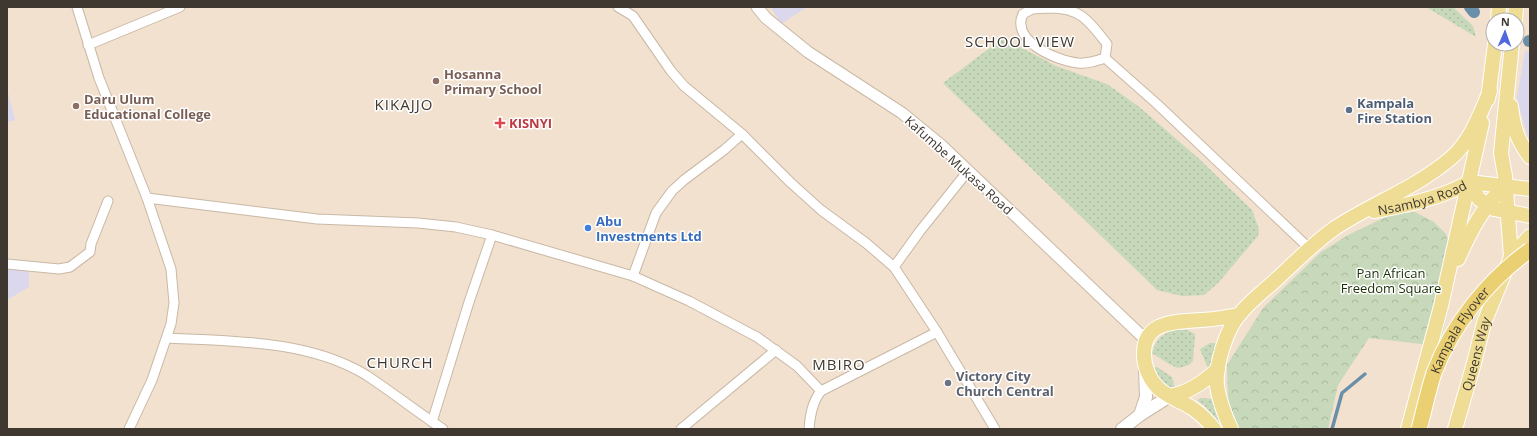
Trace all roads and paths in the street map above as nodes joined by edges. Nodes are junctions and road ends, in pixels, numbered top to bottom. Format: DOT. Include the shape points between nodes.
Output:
graph roads {
  1 [pos="77,7"];
  2 [pos="180,7"];
  3 [pos="618,7"];
  4 [pos="757,7"];
  5 [pos="88,45"];
  6 [pos="1494,52"];
  7 [pos="1511,52"];
  8 [pos="1105,58"];
  9 [pos="1508,84"];
  10 [pos="1490,91"];
  11 [pos="742,134"];
  12 [pos="1530,157"];
  13 [pos="968,171"];
  14 [pos="1469,182"];
  15 [pos="1505,186"];
  16 [pos="1530,189"];
  17 [pos="147,198"];
  18 [pos="108,202"];
  19 [pos="1488,205"];
  20 [pos="1507,212"];
  21 [pos="1361,213"];
  22 [pos="1530,216"];
  23 [pos="492,235"];
  24 [pos="1530,236"];
  25 [pos="1310,249"];
  26 [pos="1530,250"];
  27 [pos="1512,257"];
  28 [pos="7,264"];
  29 [pos="894,267"];
  30 [pos="633,276"];
  31 [pos="1446,284"];
  32 [pos="1239,315"];
  33 [pos="937,332"];
  34 [pos="167,338"];
  35 [pos="1146,340"];
  36 [pos="776,350"];
  37 [pos="1144,362"];
  38 [pos="1218,368"];
  39 [pos="821,391"];
  40 [pos="1170,396"];
  41 [pos="1140,415"];
  42 [pos="432,422"];
  43 [pos="130,429"];
  44 [pos="443,429"];
  45 [pos="681,429"];
  46 [pos="809,429"];
  47 [pos="995,429"];
  48 [pos="1122,429"];
  49 [pos="1214,429"];
  50 [pos="1232,429"];
  51 [pos="1408,429"];
  52 [pos="1419,429"];
  53 [pos="1455,429"];
  1 -- 5 [label="street"];
  2 -- 5 [label="street"];
  3 -- 11 [label="street" via="633,16 684,86"];
  4 -- 13 [label="street, Kafumbe Mukasa Road" via="766,18 808,52 902,114 941,145"];
  5 -- 17 [label="street"];
  6 -- 10 [label="main road"];
  7 -- 9 [label="main road"];
  8 -- 8 [label="street" via="1107,44 1087,19 1075,12 1064,8 1032,9 1023,14 1020,24 1025,38 1041,50 1077,63"];
  8 -- 25 [label="street"];
  9 -- 12 [label="main road" via="1514,128 1521,145"];
  9 -- 15 [label="main road, Queens Way" via="1501,153"];
  10 -- 14 [label="main road"];
  10 -- 21 [label="main road" via="1471,135 1452,157 1414,185"];
  11 -- 29 [label="street" via="821,210"];
  11 -- 30 [label="street" via="672,191 656,213"];
  13 -- 29 [label="street"];
  13 -- 35 [label="street, Kafumbe Mukasa Road"];
  14 -- 15 [label="main road, Nsambya Road"];
  14 -- 19 [label="main road" via="1479,199"];
  14 -- 21 [label="main road, Nsambya Road" via="1445,193 1403,206"];
  14 -- 31 [label="main road"];
  15 -- 16 [label="main road, Nsambya Road"];
  15 -- 19 [label="main road"];
  15 -- 20 [label="main road, Queens Way"];
  17 -- 23 [label="street" via="317,219 456,227"];
  17 -- 34 [label="street" via="171,269 174,303"];
  18 -- 28 [label="street" via="90,252 70,267 59,269"];
  19 -- 20 [label="main road"];
  19 -- 31 [label="main road" via="1468,237"];
  20 -- 22 [label="main road"];
  20 -- 27 [label="main road, Queens Way"];
  21 -- 25 [label="main road" via="1335,228"];
  23 -- 30 [label="street"];
  23 -- 42 [label="street" via="468,302"];
  24 -- 27 [label="main road"];
  25 -- 32 [label="main road"];
  26 -- 52 [label="highway, Kampala Flyover, bridge" via="1492,283 1469,310 1434,373"];
  27 -- 53 [label="main road, Queens Way" via="1484,323"];
  29 -- 33 [label="street"];
  30 -- 36 [label="street" via="689,301 757,337"];
  31 -- 51 [label="main road"];
  32 -- 35 [label="main road" via="1167,323 1152,330"];
  32 -- 38 [label="main road" via="1228,332"];
  33 -- 39 [label="street"];
  33 -- 47 [label="street"];
  34 -- 42 [label="street" via="279,346 317,354 365,375"];
  34 -- 43 [label="street"];
  35 -- 37 [label="main road"];
  36 -- 39 [label="street" via="797,366"];
  36 -- 45 [label="street"];
  37 -- 40 [label="main road" via="1151,380"];
  37 -- 41 [label="main road" via="1147,391"];
  38 -- 40 [label="main road" via="1202,383 1178,395"];
  38 -- 50 [label="main road" via="1217,386"];
  39 -- 46 [label="street" via="813,405"];
  40 -- 41 [label="main road"];
  40 -- 49 [label="main road" via="1193,409"];
  41 -- 48 [label="main road"];
  42 -- 44 [label="street"];
}
